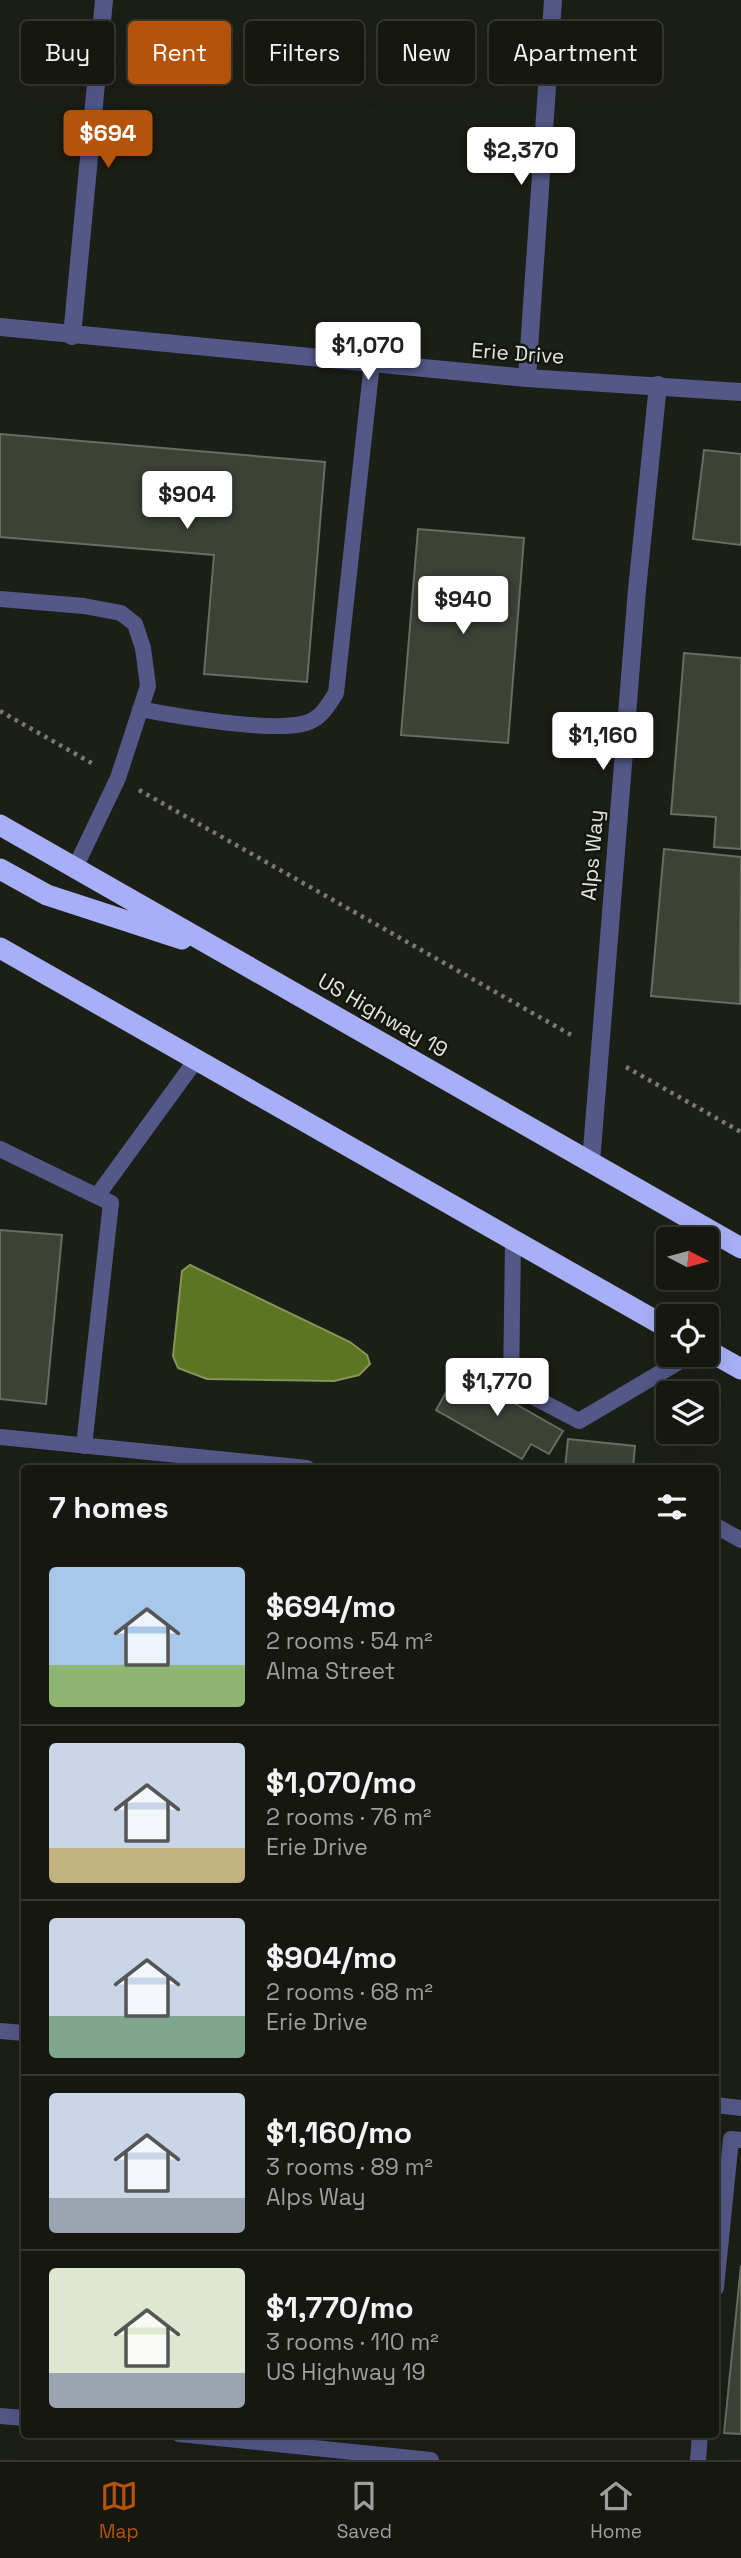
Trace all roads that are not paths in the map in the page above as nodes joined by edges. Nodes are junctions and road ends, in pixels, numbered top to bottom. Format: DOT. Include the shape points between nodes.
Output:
graph roads {
  1 [pos="104,0"];
  2 [pos="553,0"];
  3 [pos="0,327"];
  4 [pos="72,336"];
  5 [pos="372,363"];
  6 [pos="527,378"];
  7 [pos="658,385"];
  8 [pos="741,392"];
  9 [pos="0,598"];
  10 [pos="140,709"];
  11 [pos="0,825"];
  12 [pos="75,868"];
  13 [pos="0,869"];
  14 [pos="0,948"];
  15 [pos="224,953"];
  16 [pos="196,1060"];
  17 [pos="0,1149"];
  18 [pos="591,1162"];
  19 [pos="97,1196"];
  20 [pos="513,1241"];
  21 [pos="741,1248"];
  22 [pos="656,1321"];
  23 [pos="719,1357"];
  24 [pos="670,1367"];
  25 [pos="741,1369"];
  26 [pos="0,1437"];
  27 [pos="84,1446"];
  28 [pos="277,1465"];
  29 [pos="719,1528"];
  30 [pos="741,1540"];
  31 [pos="0,2031"];
  32 [pos="21,2033"];
  33 [pos="719,2105"];
  34 [pos="741,2108"];
  35 [pos="741,2140"];
  36 [pos="719,2258"];
  37 [pos="0,2416"];
  38 [pos="21,2418"];
  39 [pos="218,2438"];
  40 [pos="700,2438"];
  41 [pos="430,2460"];
  42 [pos="698,2460"];
  1 -- 4 [label="street"];
  2 -- 6 [label="street"];
  3 -- 4 [label="street, Erie Drive"];
  4 -- 5 [label="street, Erie Drive"];
  5 -- 6 [label="street, Erie Drive"];
  5 -- 10 [label="lane" via="336,693 324,713 306,723 274,725"];
  6 -- 7 [label="street, Erie Drive"];
  7 -- 8 [label="street, Erie Drive"];
  7 -- 18 [label="street, Alps Way"];
  9 -- 10 [label="lane" via="121,613 135,625 143,648 148,685"];
  10 -- 12 [label="lane" via="118,778"];
  11 -- 12 [label="highway, US Highway 19"];
  12 -- 15 [label="highway, US Highway 19"];
  13 -- 15 [label="highway" via="47,895"];
  14 -- 16 [label="highway"];
  15 -- 18 [label="highway, US Highway 19"];
  16 -- 19 [label="lane"];
  16 -- 20 [label="highway"];
  17 -- 19 [label="lane"];
  18 -- 21 [label="highway, US Highway 19"];
  19 -- 27 [label="lane" via="111,1203"];
  20 -- 22 [label="highway"];
  20 -- 24 [label="lane" via="511,1385 579,1421"];
  23 -- 25 [label="highway"];
  26 -- 27 [label="lane"];
  27 -- 28 [label="lane"];
  29 -- 30 [label="lane"];
  31 -- 32 [label="lane"];
  33 -- 34 [label="lane"];
  35 -- 36 [label="lane" via="731,2139"];
  37 -- 38 [label="lane"];
  39 -- 41 [label="lane"];
  40 -- 42 [label="lane"];
}
